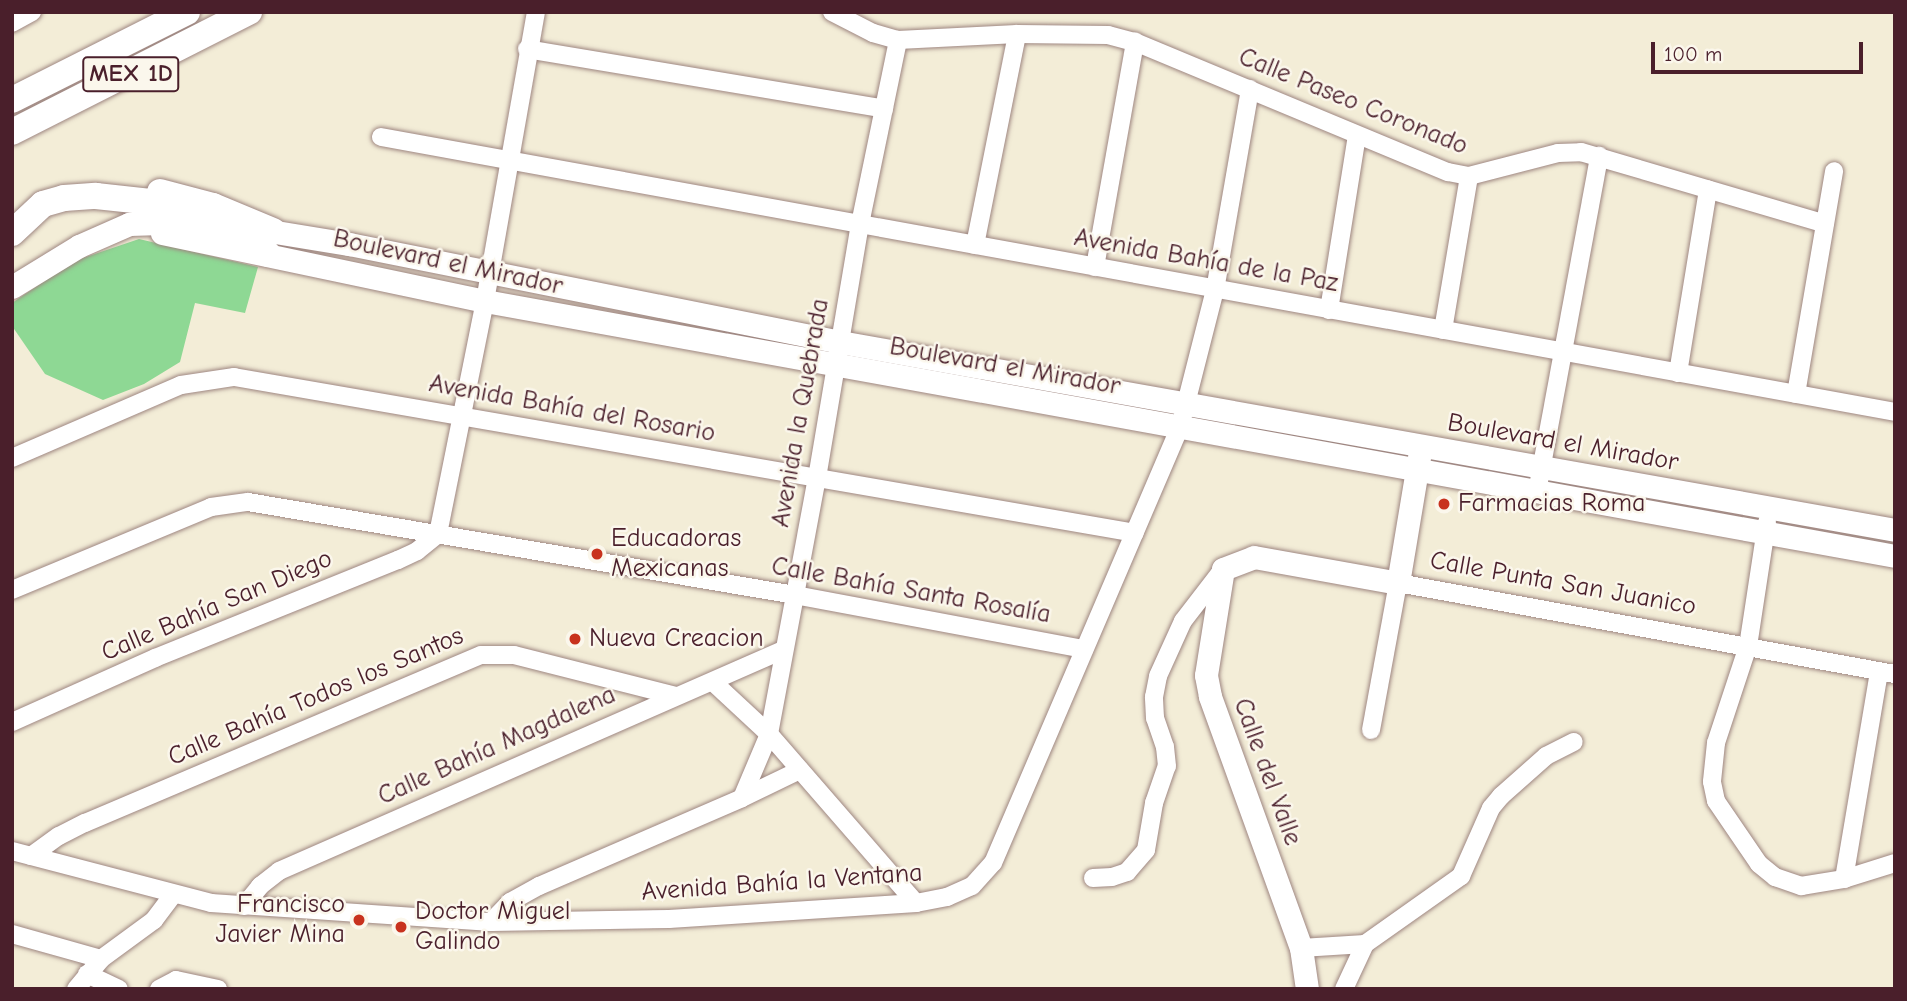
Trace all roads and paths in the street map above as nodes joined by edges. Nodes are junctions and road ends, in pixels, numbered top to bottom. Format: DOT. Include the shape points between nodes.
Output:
graph roads {
  1 [pos="32,12"];
  2 [pos="187,12"];
  3 [pos="249,12"];
  4 [pos="536,12"];
  5 [pos="832,12"];
  6 [pos="12,23"];
  7 [pos="1017,34"];
  8 [pos="898,40"];
  9 [pos="1135,42"];
  10 [pos="527,49"];
  11 [pos="1250,89"];
  12 [pos="12,100"];
  13 [pos="884,109"];
  14 [pos="12,132"];
  15 [pos="1357,136"];
  16 [pos="381,137"];
  17 [pos="1599,156"];
  18 [pos="509,161"];
  19 [pos="1834,171"];
  20 [pos="1469,176"];
  21 [pos="1708,189"];
  22 [pos="159,212"];
  23 [pos="12,218"];
  24 [pos="860,224"];
  25 [pos="1825,224"];
  26 [pos="106,232"];
  27 [pos="12,233"];
  28 [pos="270,242"];
  29 [pos="975,245"];
  30 [pos="1094,267"];
  31 [pos="489,274"];
  32 [pos="12,287"];
  33 [pos="1215,290"];
  34 [pos="485,302"];
  35 [pos="1329,310"];
  36 [pos="1443,330"];
  37 [pos="1563,352"];
  38 [pos="838,353"];
  39 [pos="1678,373"];
  40 [pos="1796,394"];
  41 [pos="1186,404"];
  42 [pos="1895,412"];
  43 [pos="462,417"];
  44 [pos="1180,427"];
  45 [pos="1422,447"];
  46 [pos="12,458"];
  47 [pos="1541,467"];
  48 [pos="1417,470"];
  49 [pos="817,478"];
  50 [pos="1537,492"];
  51 [pos="1769,508"];
  52 [pos="1894,527"];
  53 [pos="1135,533"];
  54 [pos="1765,533"];
  55 [pos="438,534"];
  56 [pos="1892,555"];
  57 [pos="1223,569"];
  58 [pos="1398,583"];
  59 [pos="12,590"];
  60 [pos="795,595"];
  61 [pos="1748,646"];
  62 [pos="1084,649"];
  63 [pos="783,650"];
  64 [pos="1887,673"];
  65 [pos="713,682"];
  66 [pos="676,696"];
  67 [pos="12,722"];
  68 [pos="1371,730"];
  69 [pos="769,734"];
  70 [pos="1574,742"];
  71 [pos="800,770"];
  72 [pos="742,798"];
  73 [pos="12,851"];
  74 [pos="31,856"];
  75 [pos="1895,863"];
  76 [pos="1093,877"];
  77 [pos="1844,879"];
  78 [pos="173,895"];
  79 [pos="916,903"];
  80 [pos="244,906"];
  81 [pos="491,922"];
  82 [pos="12,934"];
  83 [pos="1365,944"];
  84 [pos="1301,948"];
  85 [pos="101,959"];
  86 [pos="82,982"];
  87 [pos="119,989"];
  88 [pos="159,989"];
  89 [pos="218,989"];
  90 [pos="1307,989"];
  91 [pos="1345,989"];
  1 -- 6 [label="street"];
  2 -- 12 [label="highway, MEX 1D"];
  3 -- 14 [label="highway, MEX 1D"];
  4 -- 10 [label="street"];
  5 -- 8 [label="street"];
  7 -- 8 [label="street, Calle Paseo Coronado"];
  7 -- 9 [label="street, Calle Paseo Coronado" via="1090,32"];
  7 -- 29 [label="street"];
  8 -- 13 [label="street, Avenida la Quebrada"];
  9 -- 11 [label="street, Calle Paseo Coronado"];
  9 -- 30 [label="street"];
  10 -- 13 [label="street"];
  10 -- 18 [label="street"];
  11 -- 15 [label="street, Calle Paseo Coronado"];
  11 -- 33 [label="street, Avenida Bahía la Ventana"];
  13 -- 24 [label="street, Avenida la Quebrada"];
  15 -- 20 [label="street, Calle Paseo Coronado"];
  15 -- 35 [label="street"];
  16 -- 18 [label="street, Avenida Bahía de la Paz"];
  17 -- 20 [label="street, Calle Paseo Coronado" via="1558,153"];
  17 -- 21 [label="street, Calle Paseo Coronado"];
  17 -- 37 [label="street"];
  18 -- 24 [label="street, Avenida Bahía de la Paz"];
  18 -- 31 [label="street"];
  19 -- 25 [label="street"];
  20 -- 36 [label="street"];
  21 -- 25 [label="street, Calle Paseo Coronado"];
  21 -- 39 [label="street"];
  22 -- 26 [label="main road"];
  22 -- 27 [label="highway" via="96,197 64,198 43,204"];
  22 -- 28 [label="highway"];
  23 -- 28 [label="highway" via="42,191 72,185 167,192 213,206"];
  24 -- 29 [label="street, Avenida Bahía de la Paz"];
  24 -- 38 [label="street, Avenida la Quebrada"];
  25 -- 40 [label="street"];
  26 -- 28 [label="main road, Boulevard el Mirador"];
  26 -- 32 [label="main road"];
  28 -- 31 [label="main road, Boulevard el Mirador"];
  28 -- 34 [label="main road, Boulevard el Mirador"];
  29 -- 30 [label="street, Avenida Bahía de la Paz"];
  30 -- 33 [label="street, Avenida Bahía de la Paz"];
  31 -- 34 [label="street"];
  31 -- 38 [label="main road, Boulevard el Mirador"];
  33 -- 35 [label="street, Avenida Bahía de la Paz"];
  33 -- 41 [label="street, Avenida Bahía la Ventana"];
  34 -- 38 [label="main road, Boulevard el Mirador"];
  34 -- 43 [label="street"];
  35 -- 36 [label="street, Avenida Bahía de la Paz"];
  36 -- 37 [label="street, Avenida Bahía de la Paz"];
  37 -- 39 [label="street, Avenida Bahía de la Paz"];
  37 -- 47 [label="street"];
  38 -- 41 [label="main road, Boulevard el Mirador"];
  38 -- 44 [label="main road, Boulevard el Mirador"];
  38 -- 49 [label="street, Avenida la Quebrada"];
  39 -- 40 [label="street, Avenida Bahía de la Paz"];
  40 -- 42 [label="street, Avenida Bahía de la Paz"];
  41 -- 44 [label="street, Avenida Bahía la Ventana"];
  41 -- 45 [label="main road, Boulevard el Mirador"];
  43 -- 46 [label="street, Avenida Bahía del Rosario" via="234,377 208,379 181,385"];
  43 -- 49 [label="street, Avenida Bahía del Rosario"];
  43 -- 55 [label="street"];
  44 -- 48 [label="main road, Boulevard el Mirador"];
  44 -- 53 [label="street, Avenida Bahía la Ventana"];
  45 -- 47 [label="main road, Boulevard el Mirador"];
  45 -- 48 [label="main road"];
  47 -- 50 [label="street"];
  47 -- 51 [label="main road, Boulevard el Mirador"];
  48 -- 50 [label="main road, Boulevard el Mirador"];
  48 -- 58 [label="main road"];
  49 -- 53 [label="street, Avenida Bahía del Rosario"];
  49 -- 60 [label="street, Avenida la Quebrada"];
  50 -- 54 [label="main road, Boulevard el Mirador"];
  51 -- 52 [label="main road, Boulevard el Mirador"];
  51 -- 54 [label="street"];
  52 -- 56 [label="street"];
  53 -- 62 [label="street, Avenida Bahía la Ventana"];
  54 -- 56 [label="main road, Boulevard el Mirador"];
  54 -- 61 [label="street"];
  55 -- 59 [label="street, Calle Bahía Santa Rosalía" via="248,502 211,507"];
  55 -- 60 [label="street, Calle Bahía Santa Rosalía"];
  55 -- 67 [label="street, Calle Bahía San Diego" via="398,560 155,658"];
  57 -- 58 [label="main road, Calle Punta San Juanico" via="1254,557"];
  57 -- 76 [label="street" via="1183,621 1158,676 1155,718 1167,766 1154,803 1146,850 1127,872"];
  57 -- 84 [label="main road, Calle del Valle" via="1206,675 1210,696"];
  58 -- 61 [label="street, Calle Punta San Juanico"];
  58 -- 68 [label="street"];
  60 -- 62 [label="street, Calle Bahía Santa Rosalía"];
  60 -- 63 [label="street, Avenida la Quebrada"];
  61 -- 64 [label="street, Calle Punta San Juanico"];
  61 -- 77 [label="street" via="1716,743 1712,782 1716,802 1759,864 1775,877 1801,886"];
  62 -- 79 [label="street, Avenida Bahía la Ventana" via="993,863 972,886"];
  63 -- 65 [label="street, Calle Bahía Magdalena"];
  63 -- 69 [label="street, Avenida la Quebrada"];
  64 -- 77 [label="street"];
  65 -- 66 [label="street, Calle Bahía Magdalena"];
  65 -- 69 [label="street"];
  66 -- 74 [label="street, Calle Bahía Todos los Santos" via="514,655 481,655 85,823"];
  66 -- 80 [label="street, Calle Bahía Magdalena" via="279,870"];
  69 -- 71 [label="street"];
  69 -- 72 [label="street, Avenida la Quebrada"];
  70 -- 83 [label="street" via="1546,756 1501,796 1491,808 1461,876"];
  71 -- 72 [label="street"];
  71 -- 79 [label="street"];
  72 -- 81 [label="street" via="539,886 510,902"];
  73 -- 74 [label="street, Avenida Bahía la Ventana"];
  74 -- 78 [label="street, Avenida Bahía la Ventana"];
  75 -- 77 [label="street"];
  78 -- 80 [label="street, Avenida Bahía la Ventana"];
  78 -- 85 [label="street" via="154,920"];
  79 -- 81 [label="street, Avenida Bahía la Ventana" via="669,919"];
  80 -- 81 [label="street, Avenida Bahía la Ventana"];
  82 -- 85 [label="street"];
  83 -- 84 [label="street"];
  83 -- 91 [label="street"];
  84 -- 90 [label="main road, Calle del Valle"];
  85 -- 86 [label="street"];
  86 -- 87 [label="street"];
  88 -- 89 [label="street" via="176,980"];
}
